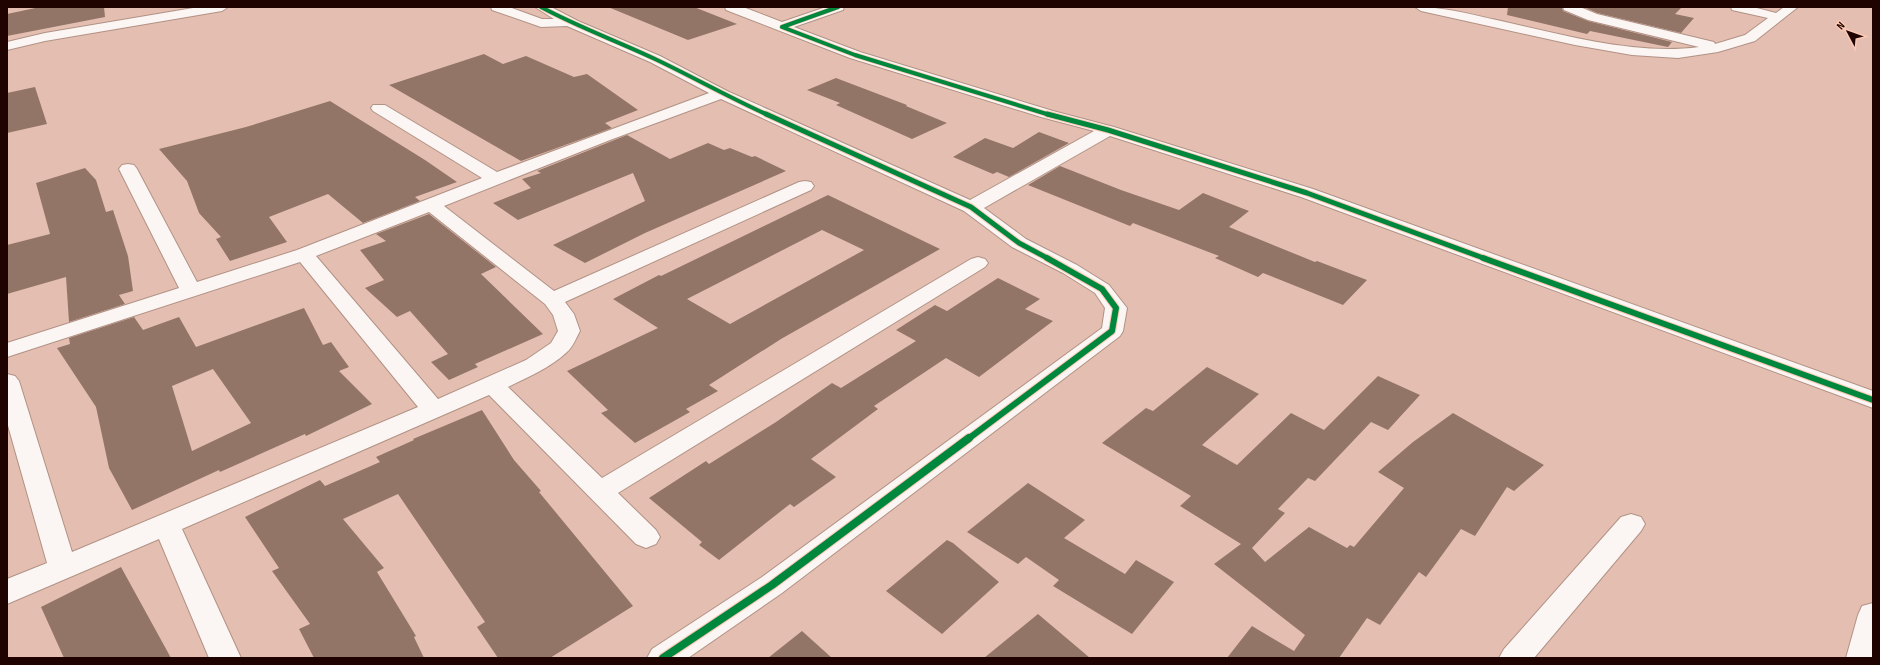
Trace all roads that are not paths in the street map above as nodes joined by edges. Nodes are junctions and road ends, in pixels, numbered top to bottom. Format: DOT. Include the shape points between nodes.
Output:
graph roads {
  1 [pos="222,7"];
  2 [pos="497,7"];
  3 [pos="541,7"];
  4 [pos="731,7"];
  5 [pos="838,7"];
  6 [pos="1421,7"];
  7 [pos="1569,7"];
  8 [pos="1737,7"];
  9 [pos="1792,7"];
  10 [pos="1778,17"];
  11 [pos="573,24"];
  12 [pos="782,27"];
  13 [pos="7,46"];
  14 [pos="1718,48"];
  15 [pos="722,94"];
  16 [pos="379,108"];
  17 [pos="1108,130"];
  18 [pos="128,169"];
  19 [pos="496,179"];
  20 [pos="805,186"];
  21 [pos="432,205"];
  22 [pos="971,207"];
  23 [pos="304,254"];
  24 [pos="978,263"];
  25 [pos="191,291"];
  26 [pos="552,300"];
  27 [pos="7,350"];
  28 [pos="7,380"];
  29 [pos="492,385"];
  30 [pos="1873,400"];
  31 [pos="434,410"];
  32 [pos="599,492"];
  33 [pos="166,524"];
  34 [pos="1631,524"];
  35 [pos="646,538"];
  36 [pos="63,568"];
  37 [pos="7,592"];
  38 [pos="1873,615"];
  39 [pos="225,658"];
  40 [pos="663,658"];
  41 [pos="1515,658"];
  42 [pos="1862,658"];
  1 -- 13 [label="street" via="45,37"];
  2 -- 11 [label="street" via="541,23"];
  3 -- 11 [label="street"];
  4 -- 12 [label="street"];
  5 -- 12 [label="street"];
  6 -- 14 [label="street" via="1632,51 1678,54"];
  7 -- 14 [label="street" via="1593,17"];
  8 -- 10 [label="street"];
  9 -- 10 [label="street"];
  10 -- 14 [label="street" via="1750,38"];
  11 -- 15 [label="street" via="655,59"];
  12 -- 17 [label="street" via="855,55"];
  15 -- 19 [label="street" via="660,115"];
  15 -- 22 [label="street"];
  16 -- 19 [label="street"];
  17 -- 22 [label="street"];
  17 -- 30 [label="street" via="1307,193"];
  18 -- 25 [label="street"];
  19 -- 21 [label="street"];
  20 -- 26 [label="street"];
  21 -- 23 [label="street"];
  21 -- 26 [label="street"];
  22 -- 40 [label="street" via="1020,244 1070,269 1102,289 1116,308 1112,331 772,585"];
  23 -- 25 [label="street"];
  23 -- 31 [label="street"];
  24 -- 32 [label="street"];
  25 -- 27 [label="street"];
  26 -- 29 [label="street" via="563,314 569,331 560,347 534,365"];
  28 -- 36 [label="street"];
  29 -- 31 [label="street"];
  29 -- 32 [label="street"];
  31 -- 33 [label="street"];
  32 -- 35 [label="street"];
  33 -- 36 [label="street"];
  33 -- 39 [label="street"];
  34 -- 41 [label="street"];
  36 -- 37 [label="street"];
  38 -- 42 [label="street"];
}
